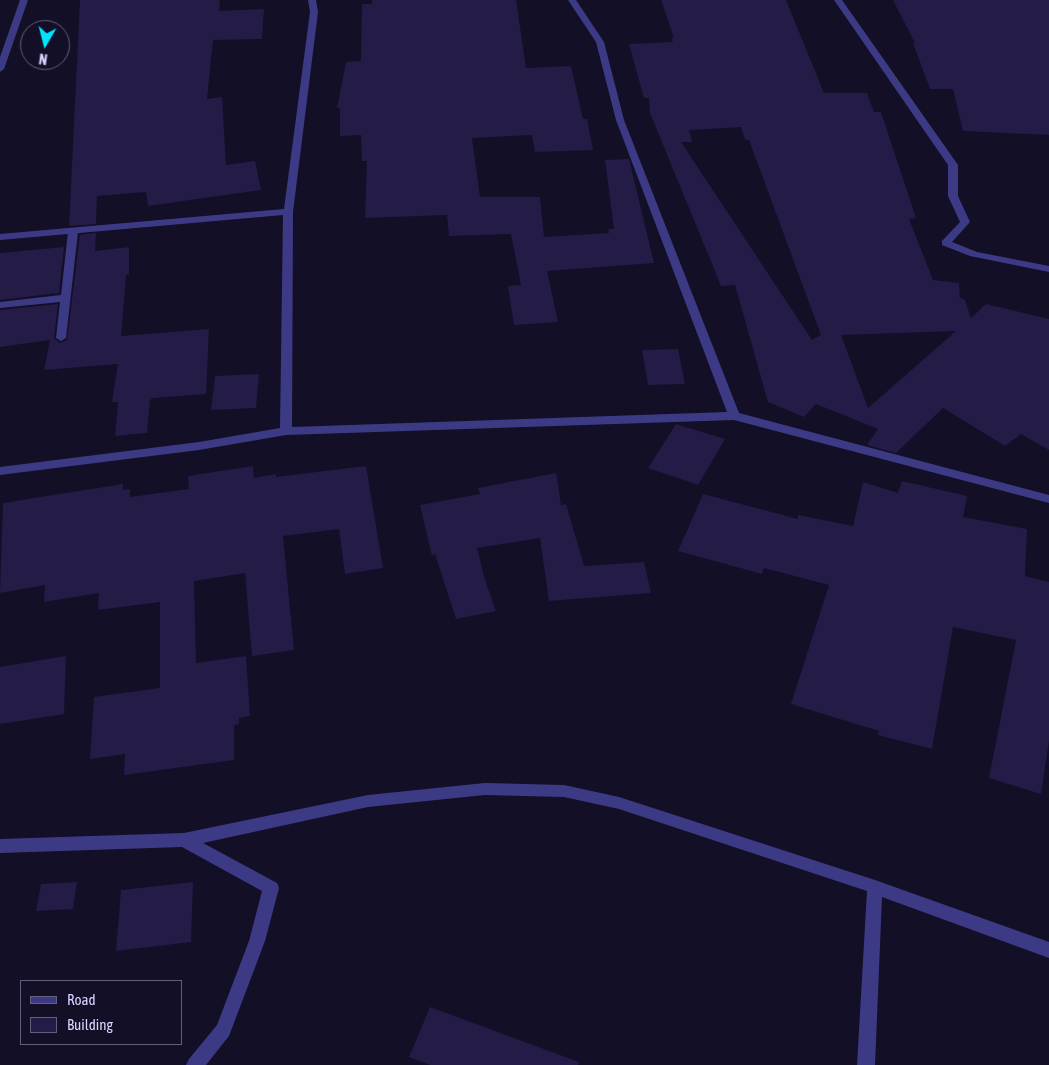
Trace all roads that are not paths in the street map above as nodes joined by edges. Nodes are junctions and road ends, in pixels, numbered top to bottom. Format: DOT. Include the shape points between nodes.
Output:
graph roads {
  1 [pos="24,0"];
  2 [pos="312,0"];
  3 [pos="572,0"];
  4 [pos="838,0"];
  5 [pos="0,69"];
  6 [pos="288,212"];
  7 [pos="73,232"];
  8 [pos="0,237"];
  9 [pos="1049,269"];
  10 [pos="65,298"];
  11 [pos="0,305"];
  12 [pos="61,338"];
  13 [pos="734,416"];
  14 [pos="286,431"];
  15 [pos="0,471"];
  16 [pos="1049,499"];
  17 [pos="184,840"];
  18 [pos="0,846"];
  19 [pos="876,887"];
  20 [pos="1049,950"];
  21 [pos="195,1065"];
  22 [pos="866,1065"];
  1 -- 5 [label="street"];
  2 -- 6 [label="street" via="314,12"];
  3 -- 13 [label="street" via="600,42 620,120"];
  4 -- 9 [label="street" via="952,165 953,196 965,222 946,243 974,254"];
  6 -- 7 [label="street"];
  6 -- 14 [label="street"];
  7 -- 8 [label="street"];
  7 -- 10 [label="street"];
  10 -- 11 [label="street"];
  10 -- 12 [label="street"];
  13 -- 14 [label="street"];
  13 -- 16 [label="street"];
  14 -- 15 [label="street" via="199,446"];
  17 -- 18 [label="street"];
  17 -- 19 [label="street" via="368,801 485,789 564,791 620,803"];
  17 -- 21 [label="street" via="271,888 257,941 223,1030"];
  19 -- 20 [label="street"];
  19 -- 22 [label="street"];
}
